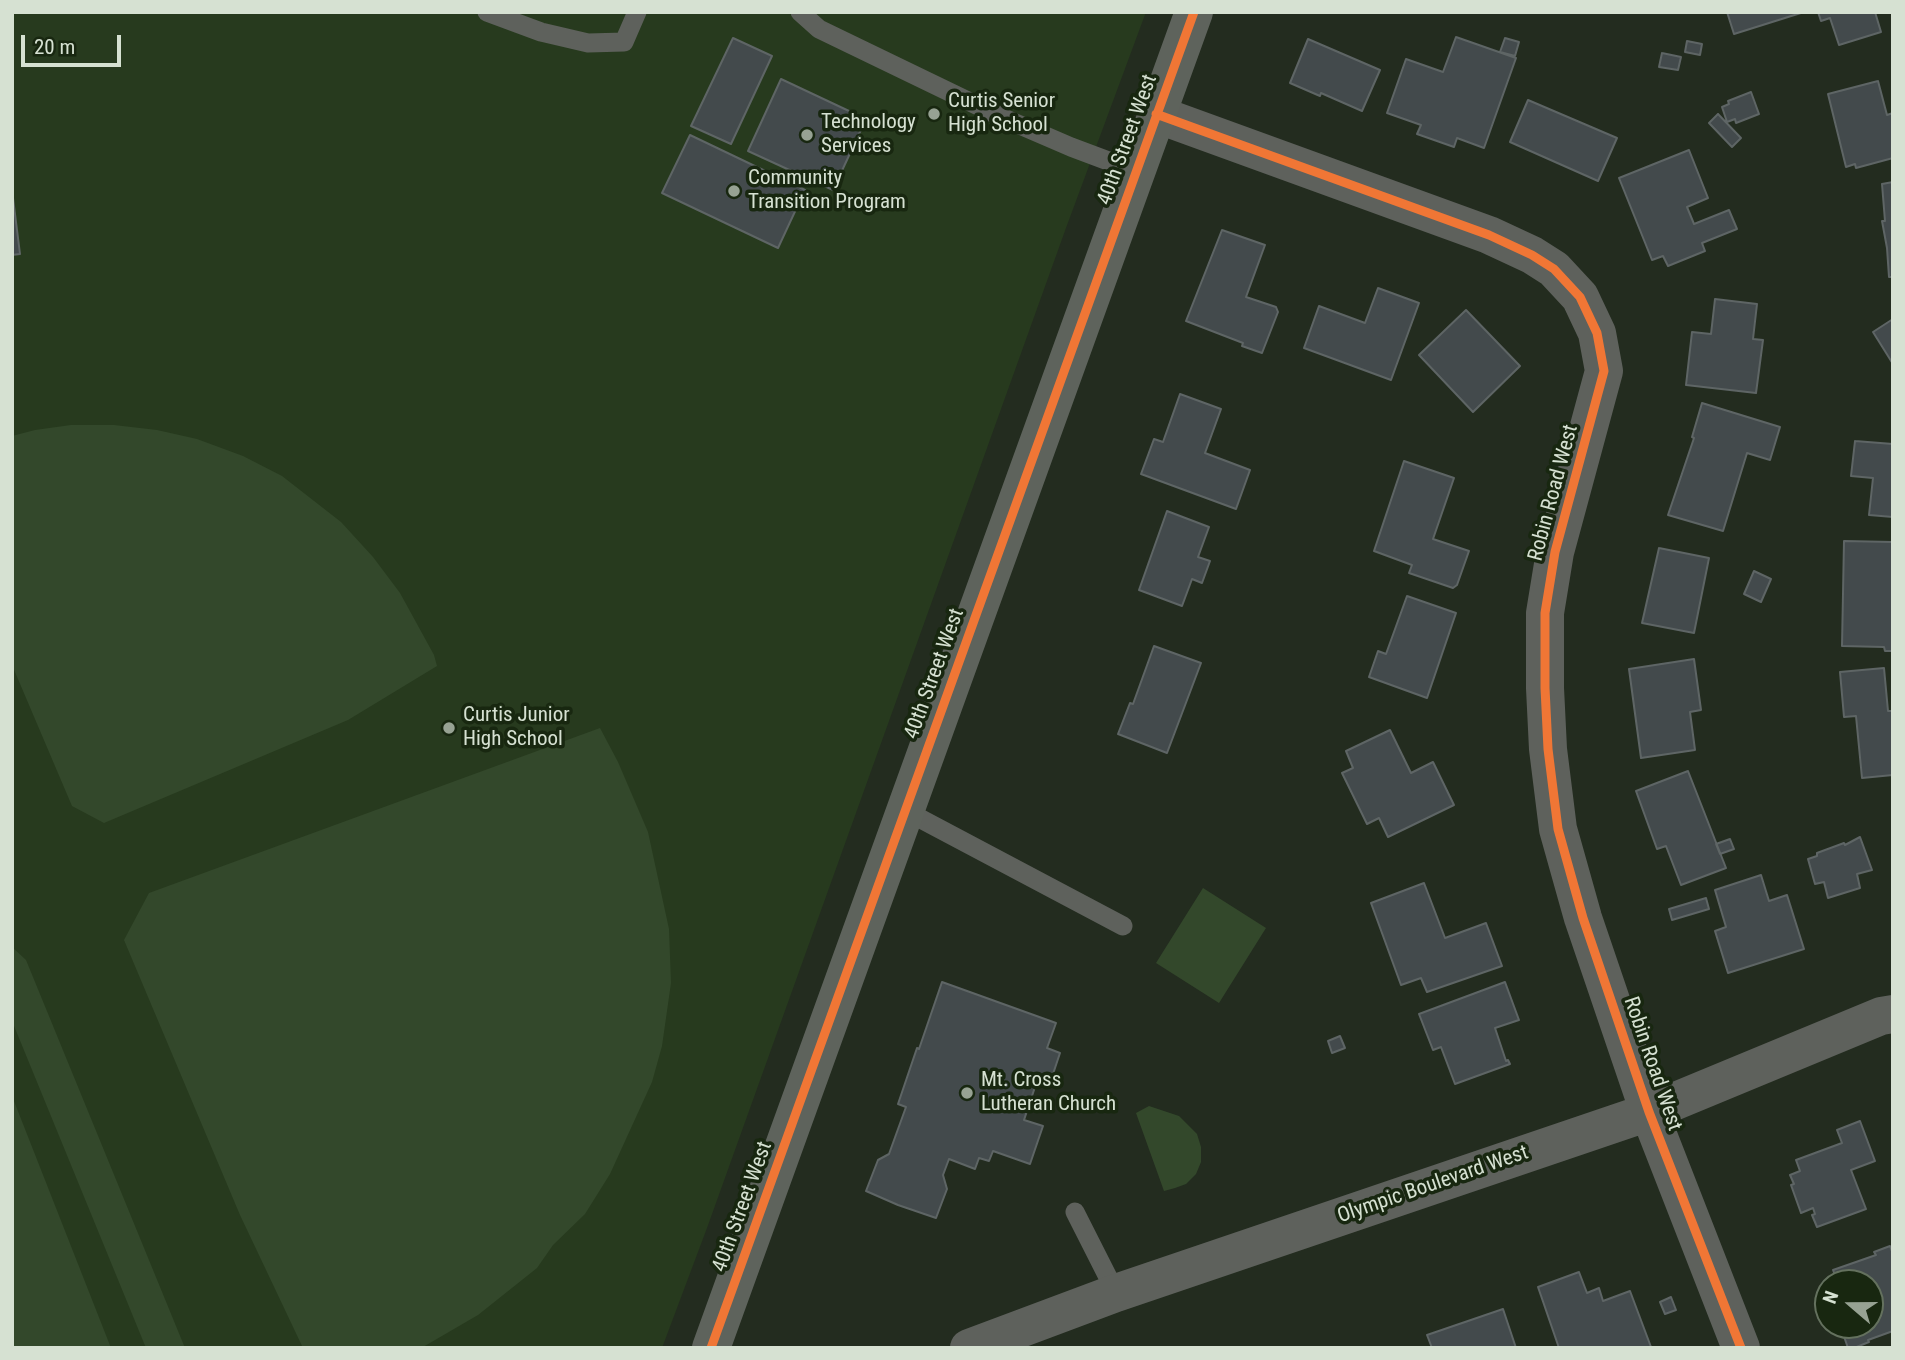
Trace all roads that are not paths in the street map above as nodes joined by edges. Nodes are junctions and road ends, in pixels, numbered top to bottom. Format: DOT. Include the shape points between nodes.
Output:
graph roads {
  1 [pos="487,12"];
  2 [pos="637,12"];
  3 [pos="800,12"];
  4 [pos="1194,12"];
  5 [pos="1156,114"];
  6 [pos="1135,171"];
  7 [pos="904,810"];
  8 [pos="1123,926"];
  9 [pos="1893,1014"];
  10 [pos="1648,1112"];
  11 [pos="1075,1212"];
  12 [pos="1116,1293"];
  13 [pos="711,1348"];
  14 [pos="969,1348"];
  15 [pos="1741,1348"];
  1 -- 2 [label="lane" via="587,43 624,42"];
  3 -- 6 [label="lane" via="819,29 999,116"];
  4 -- 5 [label="street, 40th Street West"];
  5 -- 6 [label="street, 40th Street West"];
  5 -- 10 [label="street, Robin Road West" via="1489,235 1554,269 1580,297 1597,333 1604,371 1555,552 1545,613 1548,749 1558,829"];
  6 -- 7 [label="street, 40th Street West"];
  7 -- 8 [label="lane"];
  7 -- 13 [label="street, 40th Street West"];
  9 -- 10 [label="street, Olympic Boulevard West"];
  10 -- 12 [label="street, Olympic Boulevard West"];
  10 -- 15 [label="street, Robin Road West"];
  11 -- 12 [label="lane"];
  12 -- 14 [label="street, Olympic Boulevard West"];
}
